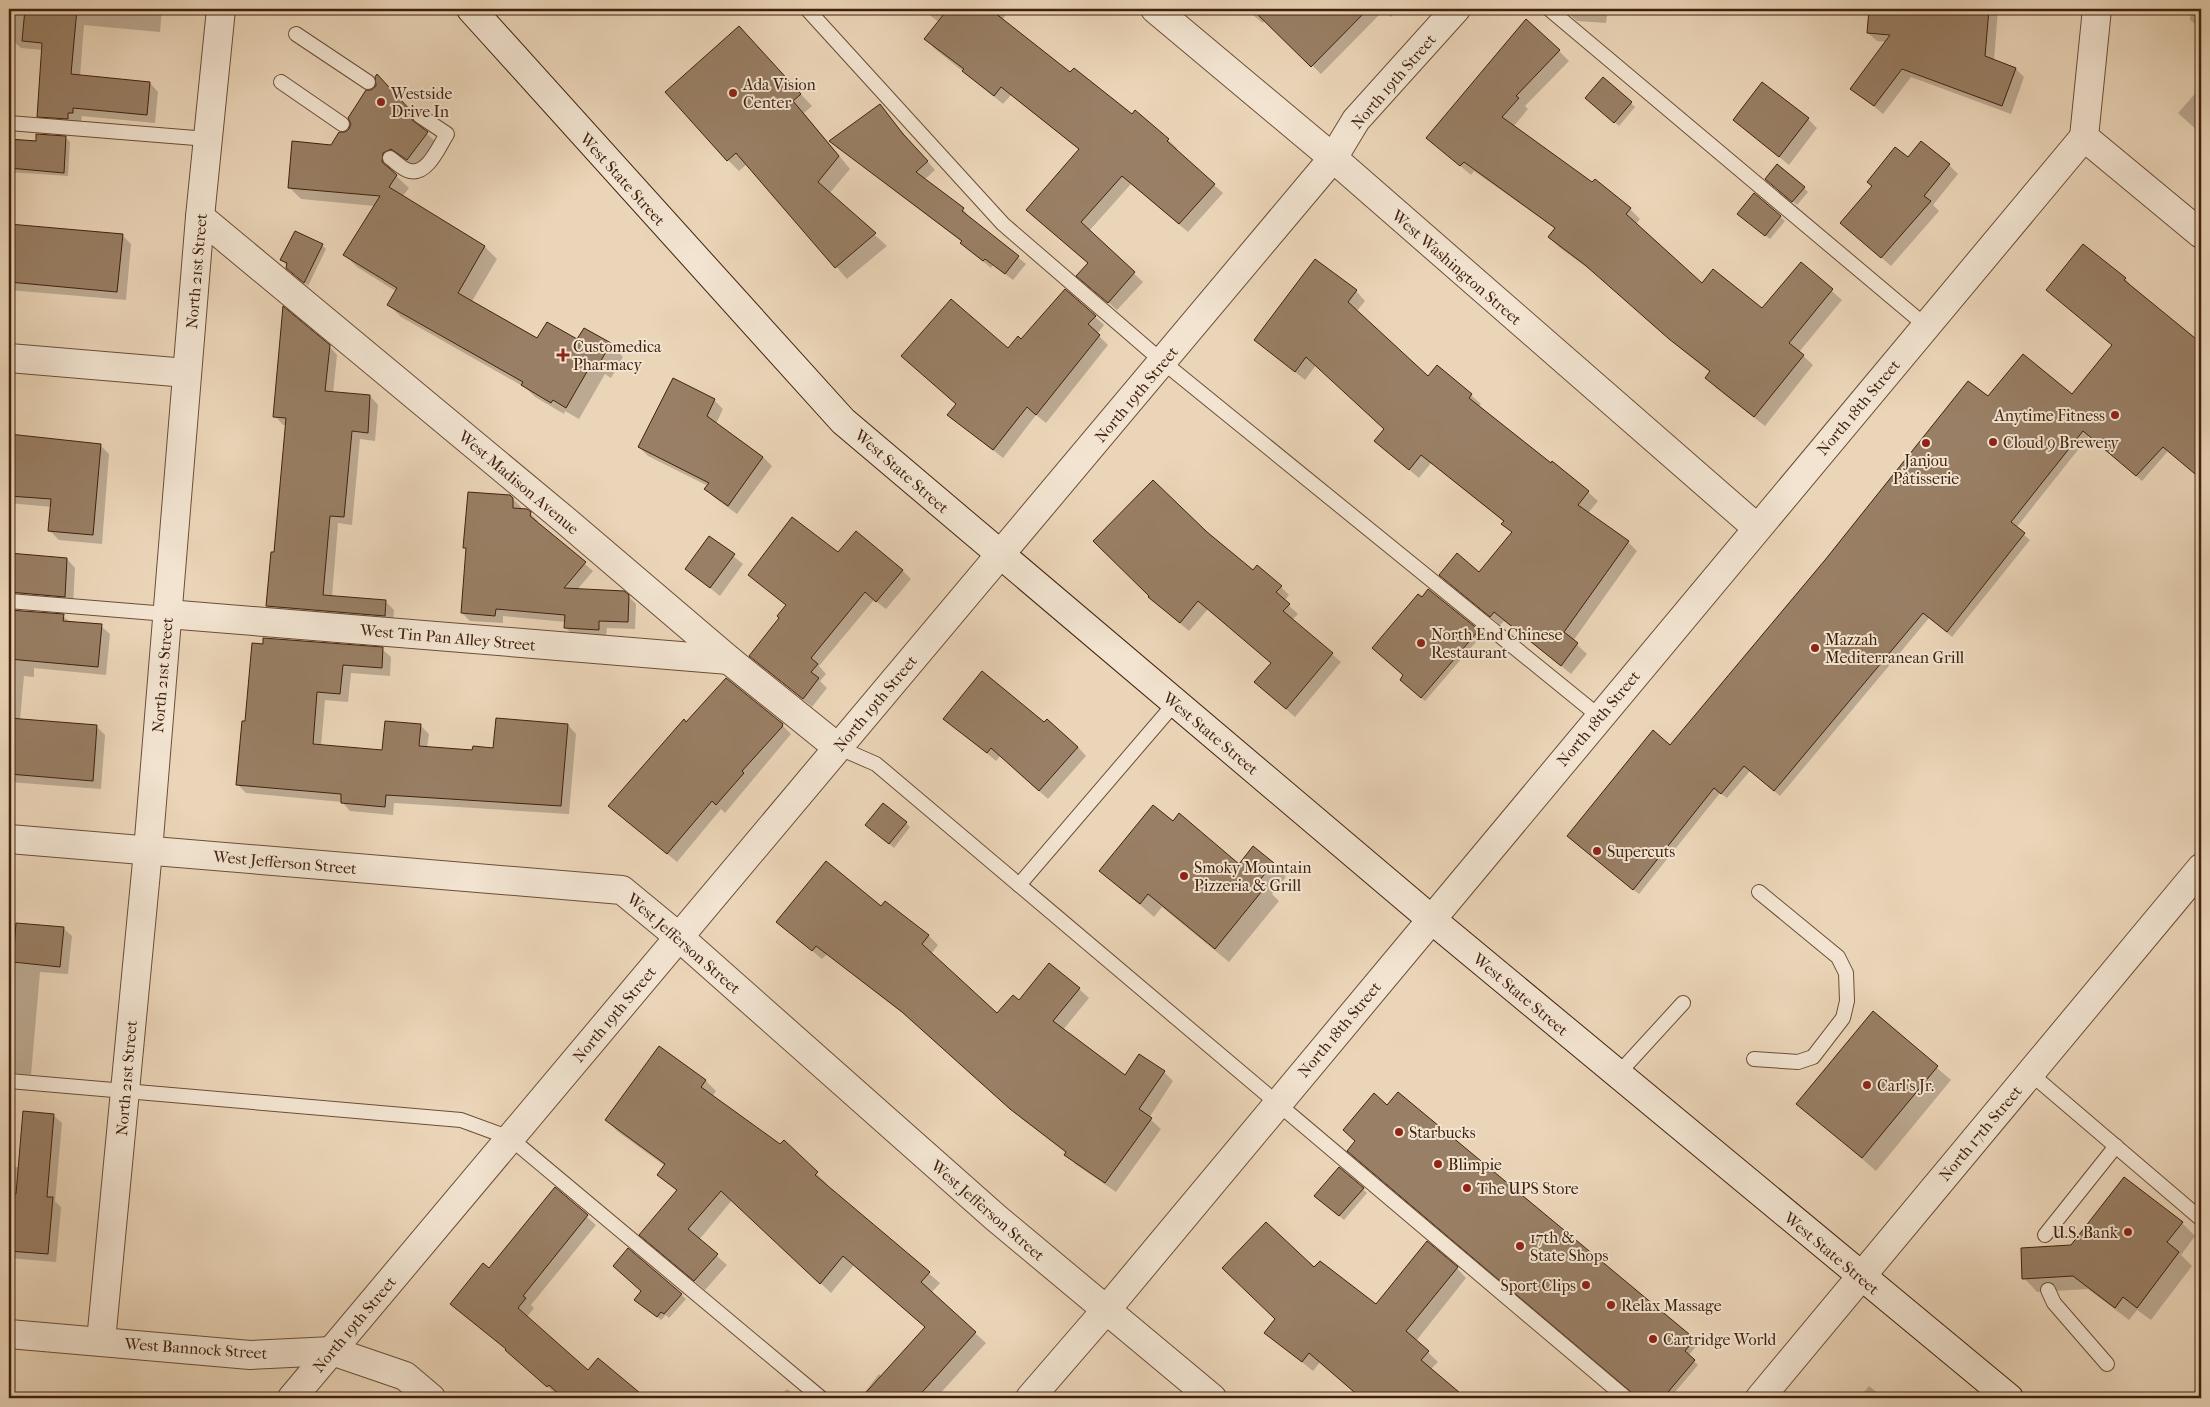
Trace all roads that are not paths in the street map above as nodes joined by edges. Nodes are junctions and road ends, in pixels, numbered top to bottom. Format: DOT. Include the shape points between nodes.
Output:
graph roads {
  1 [pos="221,9"];
  2 [pos="471,9"];
  3 [pos="807,9"];
  4 [pos="1155,9"];
  5 [pos="1456,9"];
  6 [pos="1549,9"];
  7 [pos="2097,9"];
  8 [pos="296,34"];
  9 [pos="281,82"];
  10 [pos="368,82"];
  11 [pos="420,116"];
  12 [pos="9,122"];
  13 [pos="342,124"];
  14 [pos="2084,137"];
  15 [pos="208,139"];
  16 [pos="390,158"];
  17 [pos="1333,158"];
  18 [pos="200,217"];
  19 [pos="2201,234"];
  20 [pos="1926,326"];
  21 [pos="9,358"];
  22 [pos="1163,362"];
  23 [pos="187,373"];
  24 [pos="1758,528"];
  25 [pos="1000,555"];
  26 [pos="9,601"];
  27 [pos="167,614"];
  28 [pos="729,660"];
  29 [pos="1175,703"];
  30 [pos="1600,716"];
  31 [pos="838,747"];
  32 [pos="9,839"];
  33 [pos="148,851"];
  34 [pos="2201,868"];
  35 [pos="1019,885"];
  36 [pos="1759,892"];
  37 [pos="1431,919"];
  38 [pos="679,937"];
  39 [pos="1683,1003"];
  40 [pos="1754,1059"];
  41 [pos="2030,1073"];
  42 [pos="1618,1074"];
  43 [pos="9,1082"];
  44 [pos="125,1092"];
  45 [pos="1277,1104"];
  46 [pos="510,1138"];
  47 [pos="2116,1146"];
  48 [pos="2201,1218"];
  49 [pos="2045,1235"];
  50 [pos="1861,1277"];
  51 [pos="2048,1290"];
  52 [pos="1106,1310"];
  53 [pos="9,1334"];
  54 [pos="100,1341"];
  55 [pos="332,1351"];
  56 [pos="2107,1364"];
  57 [pos="292,1398"];
  58 [pos="431,1398"];
  59 [pos="821,1398"];
  60 [pos="1030,1398"];
  61 [pos="1212,1398"];
  62 [pos="1626,1398"];
  63 [pos="1760,1398"];
  64 [pos="2009,1398"];
  1 -- 15 [label="street, North 21st Street"];
  2 -- 25 [label="street, West State Street" via="843,421"];
  3 -- 22 [label="lane" via="1003,224"];
  4 -- 17 [label="street, West Washington Street"];
  5 -- 17 [label="street, North 19th Street" via="1356,120"];
  6 -- 20 [label="lane"];
  7 -- 14 [label="street"];
  8 -- 10 [label="lane"];
  9 -- 13 [label="lane"];
  11 -- 16 [label="lane" via="447,134 426,167 419,172 408,171"];
  12 -- 15 [label="lane"];
  14 -- 19 [label="street"];
  14 -- 20 [label="street, North 18th Street"];
  15 -- 18 [label="street, North 21st Street"];
  17 -- 22 [label="street, North 19th Street"];
  17 -- 24 [label="street, West Washington Street"];
  18 -- 23 [label="street, North 21st Street"];
  18 -- 28 [label="street, West Madison Avenue"];
  20 -- 24 [label="street, North 18th Street"];
  21 -- 23 [label="street"];
  22 -- 25 [label="street, North 19th Street"];
  22 -- 30 [label="lane"];
  23 -- 27 [label="street, North 21st Street"];
  24 -- 30 [label="street, North 18th Street"];
  25 -- 29 [label="street, West State Street"];
  25 -- 31 [label="street, North 19th Street"];
  26 -- 27 [label="lane"];
  27 -- 28 [label="street, West Tin Pan Alley Street"];
  27 -- 33 [label="street, North 21st Street"];
  28 -- 31 [label="street, West Madison Avenue"];
  29 -- 35 [label="lane"];
  29 -- 37 [label="street, West State Street"];
  30 -- 37 [label="street, North 18th Street"];
  31 -- 35 [label="lane" via="876,764"];
  31 -- 38 [label="street, North 19th Street"];
  32 -- 33 [label="street, West Jefferson Street"];
  33 -- 38 [label="street, West Jefferson Street" via="622,890"];
  33 -- 44 [label="street, North 21st Street"];
  34 -- 41 [label="street, North 17th Street"];
  35 -- 45 [label="lane"];
  36 -- 40 [label="lane" via="1838,957 1846,972 1847,1001 1844,1018 1814,1057 1798,1062"];
  37 -- 42 [label="street, West State Street"];
  37 -- 45 [label="street, North 18th Street"];
  38 -- 46 [label="street, North 19th Street"];
  38 -- 52 [label="street, West Jefferson Street" via="987,1211"];
  39 -- 42 [label="lane"];
  41 -- 47 [label="lane"];
  41 -- 50 [label="street, North 17th Street"];
  42 -- 50 [label="street, West State Street"];
  43 -- 44 [label="lane"];
  44 -- 46 [label="lane" via="461,1120"];
  44 -- 54 [label="street, North 21st Street"];
  45 -- 52 [label="street, North 18th Street"];
  45 -- 62 [label="lane"];
  46 -- 55 [label="street, North 19th Street"];
  46 -- 59 [label="lane"];
  47 -- 48 [label="lane"];
  47 -- 49 [label="lane"];
  50 -- 63 [label="street, North 17th Street"];
  50 -- 64 [label="street, West State Street"];
  51 -- 56 [label="lane" via="2054,1303"];
  52 -- 60 [label="street, North 18th Street"];
  52 -- 61 [label="street, West Jefferson Street"];
  53 -- 54 [label="street, West Bannock Street"];
  54 -- 55 [label="street, West Bannock Street" via="250,1355"];
  55 -- 57 [label="street, North 19th Street"];
  55 -- 58 [label="street, West Bannock Street" via="405,1376"];
}
